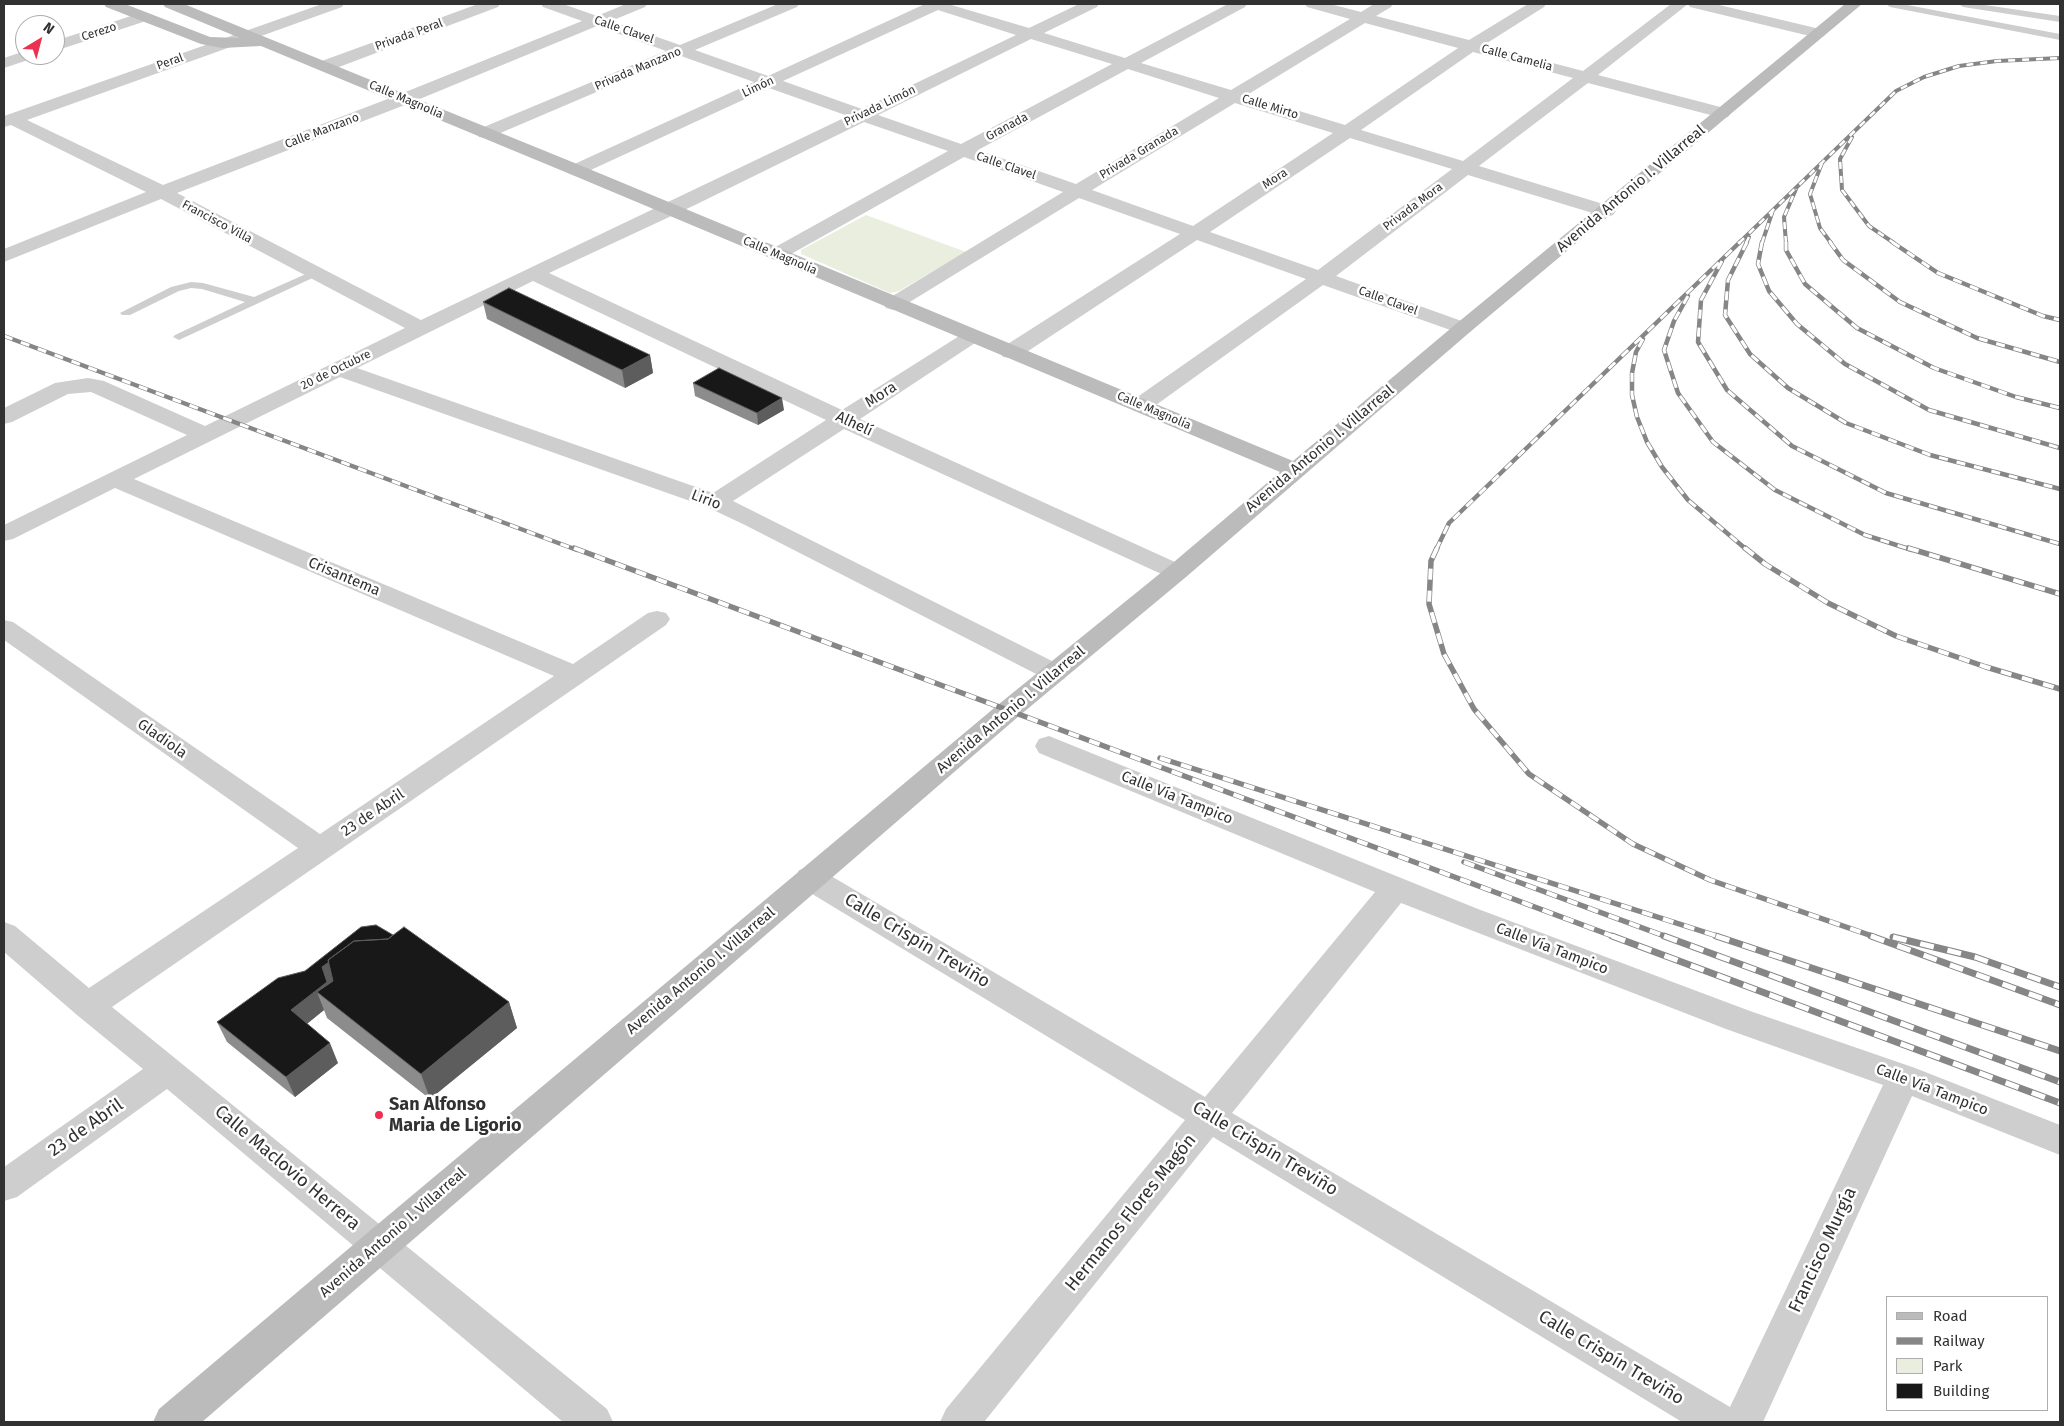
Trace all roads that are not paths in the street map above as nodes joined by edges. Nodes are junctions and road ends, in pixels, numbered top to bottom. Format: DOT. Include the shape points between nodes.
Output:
graph roads {
  1 [pos="112,4"];
  2 [pos="336,4"];
  3 [pos="492,4"];
  4 [pos="549,4"];
  5 [pos="639,4"];
  6 [pos="791,4"];
  7 [pos="937,4"];
  8 [pos="1091,4"];
  9 [pos="1239,4"];
  10 [pos="1313,4"];
  11 [pos="1385,4"];
  12 [pos="1538,4"];
  13 [pos="1681,4"];
  14 [pos="1696,4"];
  15 [pos="1854,4"];
  16 [pos="1890,4"];
  17 [pos="1953,4"];
  18 [pos="1963,4"];
  19 [pos="178,5"];
  20 [pos="1987,5"];
  21 [pos="1943,15"];
  22 [pos="143,17"];
  23 [pos="1362,17"];
  24 [pos="2060,19"];
  25 [pos="596,20"];
  26 [pos="1985,22"];
  27 [pos="1818,33"];
  28 [pos="247,34"];
  29 [pos="1030,34"];
  30 [pos="2060,37"];
  31 [pos="266,42"];
  32 [pos="65,43"];
  33 [pos="222,43"];
  34 [pos="1471,46"];
  35 [pos="682,50"];
  36 [pos="1128,64"];
  37 [pos="325,66"];
  38 [pos="1586,77"];
  39 [pos="770,81"];
  40 [pos="1233,96"];
  41 [pos="404,99"];
  42 [pos="1722,113"];
  43 [pos="862,115"];
  44 [pos="8,120"];
  45 [pos="1348,131"];
  46 [pos="485,133"];
  47 [pos="962,151"];
  48 [pos="1466,167"];
  49 [pos="576,170"];
  50 [pos="1078,191"];
  51 [pos="162,192"];
  52 [pos="669,209"];
  53 [pos="1606,211"];
  54 [pos="1195,233"];
  55 [pos="776,254"];
  56 [pos="4,256"];
  57 [pos="315,273"];
  58 [pos="533,273"];
  59 [pos="1322,277"];
  60 [pos="255,301"];
  61 [pos="893,304"];
  62 [pos="126,313"];
  63 [pos="421,328"];
  64 [pos="1463,328"];
  65 [pos="971,336"];
  66 [pos="179,337"];
  67 [pos="1011,352"];
  68 [pos="339,369"];
  69 [pos="1141,405"];
  70 [pos="4,417"];
  71 [pos="844,420"];
  72 [pos="205,434"];
  73 [pos="1294,470"];
  74 [pos="113,480"];
  75 [pos="715,502"];
  76 [pos="4,534"];
  77 [pos="1177,572"];
  78 [pos="657,619"];
  79 [pos="4,628"];
  80 [pos="1055,672"];
  81 [pos="575,675"];
  82 [pos="1049,746"];
  83 [pos="320,850"];
  84 [pos="810,878"];
  85 [pos="1396,888"];
  86 [pos="4,934"];
  87 [pos="88,1006"];
  88 [pos="168,1070"];
  89 [pos="1903,1078"];
  90 [pos="1210,1116"];
  91 [pos="2060,1140"];
  92 [pos="4,1186"];
  93 [pos="379,1245"];
  94 [pos="172,1422"];
  95 [pos="593,1422"];
  96 [pos="960,1422"];
  97 [pos="1718,1422"];
  98 [pos="1744,1422"];
  1 -- 22 [label="street, Calle Magnolia"];
  2 -- 28 [label="street, Peral"];
  3 -- 37 [label="street, Privada Peral"];
  4 -- 25 [label="street, Calle Clavel"];
  5 -- 25 [label="street, Calle Manzano"];
  6 -- 35 [label="street, Privada Manzano"];
  7 -- 29 [label="street, Calle Mirto"];
  7 -- 39 [label="street, Limón"];
  8 -- 29 [label="street, Privada Limón"];
  9 -- 36 [label="street, Granada"];
  10 -- 23 [label="street, Calle Camelia"];
  11 -- 23 [label="street, Privada Granada"];
  12 -- 34 [label="street, Mora"];
  13 -- 38 [label="street, Privada Mora"];
  14 -- 27 [label="street"];
  15 -- 27 [label="street, Avenida Antonio I. Villarreal"];
  16 -- 21 [label="lane"];
  17 -- 21 [label="lane"];
  18 -- 20 [label="lane"];
  19 -- 28 [label="street, Calle Magnolia"];
  20 -- 24 [label="lane"];
  20 -- 26 [label="lane"];
  21 -- 26 [label="lane"];
  22 -- 32 [label="street, Cerezo"];
  22 -- 33 [label="street, Calle Magnolia" via="201,39"];
  23 -- 34 [label="street, Calle Camelia"];
  23 -- 40 [label="street, Privada Granada"];
  25 -- 35 [label="street, Calle Clavel"];
  25 -- 41 [label="street, Calle Manzano"];
  26 -- 30 [label="lane"];
  27 -- 42 [label="street, Avenida Antonio I. Villarreal"];
  28 -- 31 [label="street, Calle Magnolia"];
  28 -- 33 [label="street, Peral"];
  29 -- 36 [label="street, Calle Mirto"];
  29 -- 43 [label="street, Privada Limón"];
  31 -- 33 [label="street, Calle Magnolia"];
  31 -- 37 [label="street, Calle Magnolia"];
  33 -- 44 [label="street, Peral"];
  34 -- 38 [label="street, Calle Camelia"];
  34 -- 45 [label="street, Mora"];
  35 -- 39 [label="street, Calle Clavel"];
  35 -- 46 [label="street, Privada Manzano"];
  36 -- 40 [label="street, Calle Mirto"];
  36 -- 47 [label="street, Granada"];
  37 -- 41 [label="street, Calle Magnolia"];
  38 -- 42 [label="street, Calle Camelia"];
  38 -- 48 [label="street, Privada Mora"];
  39 -- 43 [label="street, Calle Clavel"];
  39 -- 49 [label="street, Limón"];
  40 -- 45 [label="street, Calle Mirto"];
  40 -- 50 [label="street, Privada Granada"];
  41 -- 46 [label="street, Calle Magnolia"];
  41 -- 51 [label="street, Calle Manzano"];
  42 -- 53 [label="street, Avenida Antonio I. Villarreal"];
  43 -- 47 [label="street, Calle Clavel"];
  43 -- 52 [label="street, Privada Limón"];
  44 -- 51 [label="street, Francisco Villa"];
  45 -- 48 [label="street, Calle Mirto"];
  45 -- 54 [label="street, Mora"];
  46 -- 49 [label="street, Calle Magnolia"];
  47 -- 50 [label="street, Calle Clavel"];
  47 -- 55 [label="street, Granada"];
  48 -- 53 [label="street, Calle Mirto"];
  48 -- 59 [label="street, Privada Mora"];
  49 -- 52 [label="street, Calle Magnolia"];
  50 -- 54 [label="street, Calle Clavel"];
  50 -- 61 [label="street, Privada Granada"];
  51 -- 56 [label="street, Calle Manzano"];
  51 -- 57 [label="street, Francisco Villa"];
  52 -- 55 [label="street, Calle Magnolia"];
  52 -- 58 [label="street, 20 de Octubre"];
  53 -- 64 [label="street, Avenida Antonio I. Villarreal"];
  54 -- 59 [label="street, Calle Clavel"];
  54 -- 67 [label="street, Mora"];
  55 -- 61 [label="street, Calle Magnolia"];
  57 -- 60 [label="lane"];
  57 -- 63 [label="street, Francisco Villa"];
  58 -- 63 [label="street, 20 de Octubre"];
  58 -- 71 [label="street, Alhelí"];
  59 -- 64 [label="street, Calle Clavel"];
  59 -- 69 [label="street, Privada Mora"];
  60 -- 62 [label="lane" via="191,285"];
  60 -- 66 [label="lane"];
  61 -- 65 [label="street, Calle Magnolia"];
  63 -- 68 [label="street, 20 de Octubre"];
  64 -- 73 [label="street, Avenida Antonio I. Villarreal"];
  65 -- 67 [label="street, Calle Magnolia"];
  65 -- 71 [label="street, Mora"];
  67 -- 69 [label="street, Calle Magnolia"];
  68 -- 72 [label="street, 20 de Octubre"];
  68 -- 75 [label="street, Lirio"];
  69 -- 73 [label="street, Calle Magnolia"];
  70 -- 72 [label="street" via="55,391 74,386 96,386"];
  71 -- 75 [label="street, Mora"];
  71 -- 77 [label="street, Alhelí"];
  72 -- 74 [label="street, 20 de Octubre"];
  73 -- 77 [label="street, Avenida Antonio I. Villarreal"];
  74 -- 76 [label="street, 20 de Octubre"];
  74 -- 81 [label="street, Crisantema"];
  75 -- 80 [label="street, Lirio"];
  77 -- 80 [label="street, Avenida Antonio I. Villarreal"];
  78 -- 81 [label="street, 23 de Abril"];
  79 -- 83 [label="street, Gladiola"];
  80 -- 84 [label="street, Avenida Antonio I. Villarreal"];
  81 -- 83 [label="street, 23 de Abril"];
  82 -- 85 [label="street, Calle Vía Tampico"];
  83 -- 87 [label="street, 23 de Abril"];
  84 -- 90 [label="street, Calle Crispín Treviño"];
  84 -- 93 [label="street, Avenida Antonio I. Villarreal"];
  85 -- 89 [label="street, Calle Vía Tampico" via="1738,1020"];
  85 -- 90 [label="street, Hermanos Flores Magón"];
  86 -- 87 [label="street, Calle Maclovio Herrera"];
  87 -- 88 [label="street, Calle Maclovio Herrera"];
  88 -- 92 [label="street, 23 de Abril"];
  88 -- 93 [label="street, Calle Maclovio Herrera"];
  89 -- 91 [label="street, Calle Vía Tampico"];
  89 -- 98 [label="street, Francisco Murgía"];
  90 -- 96 [label="street, Hermanos Flores Magón"];
  90 -- 97 [label="street, Calle Crispín Treviño"];
  93 -- 94 [label="street, Avenida Antonio I. Villarreal"];
  93 -- 95 [label="street, Calle Maclovio Herrera"];
}
